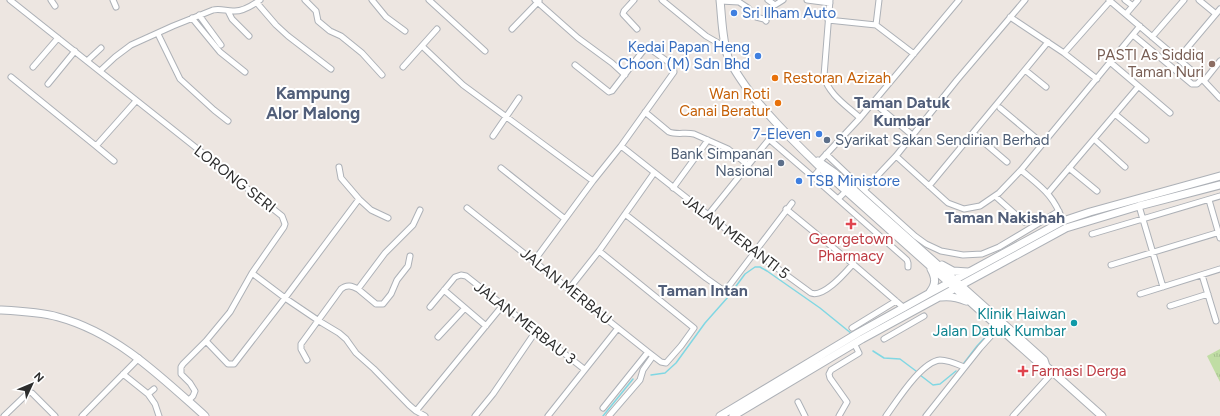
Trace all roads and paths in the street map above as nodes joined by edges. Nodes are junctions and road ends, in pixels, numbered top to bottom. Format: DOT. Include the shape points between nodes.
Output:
graph roads {
  1 [pos="10,0"];
  2 [pos="51,0"];
  3 [pos="113,0"];
  4 [pos="305,0"];
  5 [pos="372,0"];
  6 [pos="429,0"];
  7 [pos="634,0"];
  8 [pos="662,0"];
  9 [pos="768,0"];
  10 [pos="783,0"];
  11 [pos="806,0"];
  12 [pos="878,0"];
  13 [pos="959,0"];
  14 [pos="1025,0"];
  15 [pos="1110,0"];
  16 [pos="1125,0"];
  17 [pos="1138,0"];
  18 [pos="1184,0"];
  19 [pos="1199,0"];
  20 [pos="258,1"];
  21 [pos="537,1"];
  22 [pos="720,1"];
  23 [pos="830,2"];
  24 [pos="55,6"];
  25 [pos="1133,6"];
  26 [pos="116,8"];
  27 [pos="1220,9"];
  28 [pos="228,11"];
  29 [pos="1126,14"];
  30 [pos="1216,14"];
  31 [pos="199,15"];
  32 [pos="1010,17"];
  33 [pos="192,18"];
  34 [pos="828,20"];
  35 [pos="766,21"];
  36 [pos="876,25"];
  37 [pos="1140,26"];
  38 [pos="437,29"];
  39 [pos="512,29"];
  40 [pos="637,29"];
  41 [pos="405,31"];
  42 [pos="158,34"];
  43 [pos="1133,35"];
  44 [pos="249,36"];
  45 [pos="1152,36"];
  46 [pos="58,38"];
  47 [pos="1048,42"];
  48 [pos="221,45"];
  49 [pos="422,46"];
  50 [pos="726,47"];
  51 [pos="101,48"];
  52 [pos="75,51"];
  53 [pos="485,52"];
  54 [pos="1064,53"];
  55 [pos="914,54"];
  56 [pos="1178,59"];
  57 [pos="87,61"];
  58 [pos="1220,61"];
  59 [pos="1110,62"];
  60 [pos="575,65"];
  61 [pos="33,67"];
  62 [pos="403,67"];
  63 [pos="331,69"];
  64 [pos="1026,70"];
  65 [pos="100,71"];
  66 [pos="245,72"];
  67 [pos="382,75"];
  68 [pos="625,75"];
  69 [pos="12,76"];
  70 [pos="1097,79"];
  71 [pos="1203,80"];
  72 [pos="48,84"];
  73 [pos="1046,87"];
  74 [pos="1138,87"];
  75 [pos="519,98"];
  76 [pos="1220,98"];
  77 [pos="136,101"];
  78 [pos="873,102"];
  79 [pos="1000,108"];
  80 [pos="645,112"];
  81 [pos="1170,113"];
  82 [pos="1115,114"];
  83 [pos="507,116"];
  84 [pos="860,118"];
  85 [pos="228,121"];
  86 [pos="779,127"];
  87 [pos="973,133"];
  88 [pos="912,135"];
  89 [pos="493,136"];
  90 [pos="769,139"];
  91 [pos="1094,139"];
  92 [pos="708,140"];
  93 [pos="1146,140"];
  94 [pos="1043,144"];
  95 [pos="96,146"];
  96 [pos="621,146"];
  97 [pos="826,154"];
  98 [pos="896,156"];
  99 [pos="114,162"];
  100 [pos="1006,162"];
  101 [pos="748,165"];
  102 [pos="820,165"];
  103 [pos="339,167"];
  104 [pos="1125,167"];
  105 [pos="501,168"];
  106 [pos="1069,168"];
  107 [pos="1022,170"];
  108 [pos="654,174"];
  109 [pos="1220,176"];
  110 [pos="813,177"];
  111 [pos="593,181"];
  112 [pos="1220,185"];
  113 [pos="929,186"];
  114 [pos="673,188"];
  115 [pos="846,190"];
  116 [pos="864,190"];
  117 [pos="1097,191"];
  118 [pos="1048,193"];
  119 [pos="995,196"];
  120 [pos="1220,196"];
  121 [pos="359,199"];
  122 [pos="838,199"];
  123 [pos="1209,200"];
  124 [pos="792,202"];
  125 [pos="1138,206"];
  126 [pos="467,208"];
  127 [pos="420,210"];
  128 [pos="786,210"];
  129 [pos="1059,211"];
  130 [pos="626,214"];
  131 [pos="708,215"];
  132 [pos="388,218"];
  133 [pos="565,219"];
  134 [pos="1143,219"];
  135 [pos="1063,221"];
  136 [pos="1024,222"];
  137 [pos="1092,234"];
  138 [pos="1220,234"];
  139 [pos="599,251"];
  140 [pos="755,252"];
  141 [pos="1153,252"];
  142 [pos="410,256"];
  143 [pos="534,261"];
  144 [pos="929,262"];
  145 [pos="853,264"];
  146 [pos="1111,265"];
  147 [pos="908,268"];
  148 [pos="1220,269"];
  149 [pos="252,274"];
  150 [pos="973,274"];
  151 [pos="1202,275"];
  152 [pos="954,284"];
  153 [pos="1163,287"];
  154 [pos="358,289"];
  155 [pos="569,289"];
  156 [pos="444,290"];
  157 [pos="930,293"];
  158 [pos="1140,294"];
  159 [pos="1208,294"];
  160 [pos="973,296"];
  161 [pos="285,298"];
  162 [pos="934,300"];
  163 [pos="896,301"];
  164 [pos="973,304"];
  165 [pos="503,305"];
  166 [pos="1170,306"];
  167 [pos="430,307"];
  168 [pos="465,308"];
  169 [pos="904,308"];
  170 [pos="0,310"];
  171 [pos="924,316"];
  172 [pos="319,321"];
  173 [pos="1216,321"];
  174 [pos="889,324"];
  175 [pos="486,326"];
  176 [pos="999,327"];
  177 [pos="618,328"];
  178 [pos="852,328"];
  179 [pos="536,332"];
  180 [pos="894,334"];
  181 [pos="438,337"];
  182 [pos="884,339"];
  183 [pos="206,341"];
  184 [pos="854,343"];
  185 [pos="648,352"];
  186 [pos="653,356"];
  187 [pos="139,358"];
  188 [pos="307,360"];
  189 [pos="1045,363"];
  190 [pos="964,367"];
  191 [pos="584,369"];
  192 [pos="1053,372"];
  193 [pos="123,374"];
  194 [pos="154,389"];
  195 [pos="148,394"];
  196 [pos="188,401"];
  197 [pos="798,402"];
  198 [pos="603,408"];
  199 [pos="416,411"];
  200 [pos="1100,415"];
  201 [pos="4,416"];
  202 [pos="55,416"];
  203 [pos="82,416"];
  204 [pos="159,416"];
  205 [pos="205,416"];
  206 [pos="425,416"];
  207 [pos="475,416"];
  208 [pos="548,416"];
  209 [pos="609,416"];
  210 [pos="720,416"];
  211 [pos="733,416"];
  212 [pos="805,416"];
  213 [pos="839,416"];
  214 [pos="886,416"];
  215 [pos="926,416"];
  216 [pos="1013,416"];
  1 -- 46 [label="street, LORONG SERI"];
  2 -- 24 [label="street"];
  3 -- 26 [label="street"];
  4 -- 67 [label="street" via="316,12 318,21 362,53"];
  5 -- 41 [label="street" via="386,17"];
  6 -- 53 [label="street"];
  7 -- 40 [label="street" via="623,14"];
  8 -- 50 [label="street" via="706,36"];
  9 -- 10 [label="street" via="775,5"];
  11 -- 23 [label="street"];
  12 -- 36 [label="street"];
  13 -- 55 [label="street"];
  14 -- 32 [label="street"];
  15 -- 29 [label="street"];
  15 -- 54 [label="street"];
  16 -- 25 [label="street"];
  17 -- 25 [label="street"];
  18 -- 45 [label="street"];
  19 -- 30 [label="street"];
  20 -- 28 [label="street" via="236,12"];
  20 -- 63 [label="street" via="276,25"];
  21 -- 39 [label="street"];
  21 -- 68 [label="street"];
  22 -- 35 [label="street" via="739,2 756,17"];
  22 -- 50 [label="main road"];
  23 -- 34 [label="street"];
  25 -- 29 [label="street"];
  27 -- 30 [label="street"];
  28 -- 31 [label="street" via="218,9"];
  28 -- 44 [label="street" via="232,19"];
  29 -- 37 [label="street"];
  30 -- 56 [label="street"];
  31 -- 33 [label="street"];
  31 -- 48 [label="street"];
  32 -- 47 [label="street"];
  32 -- 88 [label="street"];
  33 -- 42 [label="street"];
  33 -- 66 [label="street" via="220,52"];
  34 -- 36 [label="street"];
  34 -- 84 [label="street" via="825,80 835,95"];
  36 -- 55 [label="street"];
  37 -- 43 [label="street"];
  37 -- 45 [label="street"];
  38 -- 49 [label="street"];
  42 -- 65 [label="street" via="131,45"];
  42 -- 85 [label="street" via="180,79"];
  43 -- 59 [label="street"];
  43 -- 71 [label="street" via="1192,84"];
  45 -- 56 [label="street"];
  46 -- 52 [label="street, LORONG SERI"];
  46 -- 61 [label="street"];
  47 -- 54 [label="street"];
  47 -- 64 [label="street"];
  49 -- 62 [label="street"];
  49 -- 83 [label="street" via="463,85"];
  50 -- 86 [label="main road" via="729,58 743,82"];
  51 -- 57 [label="street"];
  52 -- 57 [label="street, LORONG SERI"];
  52 -- 72 [label="street"];
  54 -- 70 [label="street"];
  55 -- 78 [label="street"];
  56 -- 71 [label="street"];
  57 -- 65 [label="street, LORONG SERI"];
  58 -- 71 [label="street"];
  59 -- 70 [label="street"];
  59 -- 74 [label="street"];
  60 -- 68 [label="street" via="609,92"];
  64 -- 73 [label="street"];
  64 -- 87 [label="street"];
  65 -- 77 [label="street, LORONG SERI"];
  68 -- 80 [label="street" via="647,47 673,66 674,72"];
  69 -- 95 [label="street"];
  70 -- 94 [label="street"];
  71 -- 76 [label="street"];
  74 -- 81 [label="street"];
  74 -- 82 [label="street"];
  75 -- 83 [label="street"];
  77 -- 95 [label="street"];
  77 -- 149 [label="street, LORONG SERI" via="282,216 284,228"];
  78 -- 84 [label="street"];
  78 -- 88 [label="street"];
  79 -- 94 [label="street"];
  80 -- 92 [label="street" via="669,132 690,133"];
  80 -- 96 [label="street"];
  82 -- 91 [label="street"];
  82 -- 93 [label="street"];
  83 -- 89 [label="street"];
  83 -- 111 [label="street"];
  84 -- 97 [label="street"];
  86 -- 90 [label="street"];
  86 -- 102 [label="main road"];
  87 -- 100 [label="street"];
  87 -- 113 [label="street"];
  88 -- 98 [label="street"];
  90 -- 101 [label="street"];
  90 -- 110 [label="street"];
  91 -- 104 [label="street"];
  91 -- 106 [label="street"];
  92 -- 101 [label="street" via="728,149"];
  92 -- 114 [label="street"];
  94 -- 107 [label="street"];
  95 -- 99 [label="street"];
  96 -- 108 [label="street, JALAN MERANTI 5"];
  96 -- 111 [label="street"];
  97 -- 102 [label="street"];
  97 -- 116 [label="street"];
  98 -- 113 [label="street"];
  98 -- 116 [label="street"];
  101 -- 131 [label="street"];
  102 -- 110 [label="street"];
  102 -- 115 [label="main road"];
  102 -- 144 [label="main road" via="835,173"];
  103 -- 121 [label="street" via="340,178"];
  105 -- 133 [label="street"];
  106 -- 117 [label="street"];
  106 -- 118 [label="street"];
  107 -- 118 [label="street"];
  107 -- 119 [label="street"];
  108 -- 114 [label="street, JALAN MERANTI 5"];
  108 -- 130 [label="street"];
  109 -- 135 [label="main road"];
  110 -- 122 [label="street"];
  111 -- 133 [label="street"];
  112 -- 125 [label="main road"];
  113 -- 119 [label="street" via="948,203 964,209 980,206"];
  114 -- 131 [label="street, JALAN MERANTI 5"];
  115 -- 122 [label="street"];
  115 -- 144 [label="main road"];
  116 -- 129 [label="street" via="926,244 941,251 963,255 982,254 999,247"];
  118 -- 129 [label="street"];
  119 -- 136 [label="street"];
  120 -- 123 [label="street"];
  121 -- 132 [label="street" via="372,210"];
  121 -- 161 [label="street"];
  122 -- 147 [label="street" via="907,260"];
  123 -- 134 [label="street"];
  123 -- 138 [label="street"];
  124 -- 128 [label="street"];
  125 -- 134 [label="street"];
  125 -- 150 [label="main road" via="1066,228"];
  126 -- 143 [label="street, JALAN MERBAU"];
  127 -- 154 [label="street" via="413,225 385,253"];
  128 -- 140 [label="street"];
  128 -- 145 [label="street"];
  129 -- 135 [label="street"];
  130 -- 139 [label="street"];
  130 -- 140 [label="street" via="721,289 728,287"];
  131 -- 140 [label="street, JALAN MERANTI 5"];
  133 -- 143 [label="street"];
  134 -- 137 [label="street"];
  134 -- 141 [label="street"];
  135 -- 150 [label="main road"];
  138 -- 141 [label="street"];
  139 -- 155 [label="street"];
  139 -- 186 [label="street, JALAN MERBAU" via="694,328 666,363"];
  140 -- 145 [label="street, JALAN MERANTI 5" via="814,294 838,280"];
  141 -- 146 [label="street"];
  141 -- 153 [label="street"];
  142 -- 154 [label="street" via="408,266 383,304 376,304"];
  143 -- 155 [label="street, JALAN MERBAU"];
  144 -- 150 [label="main road" via="953,271"];
  144 -- 152 [label="main road"];
  144 -- 157 [label="main road" via="935,280"];
  145 -- 163 [label="street"];
  148 -- 151 [label="street"];
  149 -- 161 [label="street"];
  149 -- 183 [label="street, LORONG SERI" via="230,312"];
  150 -- 152 [label="main road"];
  150 -- 160 [label="main road" via="970,290"];
  151 -- 153 [label="street"];
  151 -- 159 [label="street"];
  152 -- 157 [label="main road"];
  152 -- 160 [label="main road"];
  152 -- 162 [label="main road"];
  152 -- 164 [label="main road"];
  153 -- 158 [label="street"];
  154 -- 172 [label="street" via="343,287"];
  155 -- 177 [label="street, JALAN MERBAU"];
  156 -- 165 [label="street, JALAN MERBAU 3" via="455,277 466,276"];
  156 -- 167 [label="street"];
  156 -- 168 [label="street"];
  157 -- 169 [label="main road"];
  159 -- 166 [label="street"];
  159 -- 173 [label="street"];
  160 -- 189 [label="main road"];
  161 -- 172 [label="street"];
  161 -- 183 [label="street" via="234,364 228,364"];
  162 -- 164 [label="main road" via="950,296"];
  162 -- 174 [label="main road"];
  163 -- 169 [label="street"];
  163 -- 178 [label="street"];
  164 -- 176 [label="main road"];
  165 -- 175 [label="street"];
  165 -- 179 [label="street, JALAN MERBAU 3"];
  168 -- 175 [label="street"];
  168 -- 181 [label="street"];
  169 -- 210 [label="main road"];
  170 -- 187 [label="main road" via="56,316 80,324 100,333"];
  171 -- 180 [label="street"];
  172 -- 188 [label="street" via="301,344"];
  172 -- 199 [label="street" via="343,336 356,353"];
  174 -- 180 [label="street"];
  174 -- 184 [label="main road"];
  175 -- 199 [label="street"];
  176 -- 189 [label="main road" via="1040,364"];
  176 -- 190 [label="street"];
  177 -- 185 [label="street, JALAN MERBAU"];
  177 -- 191 [label="street"];
  179 -- 191 [label="street, JALAN MERBAU 3"];
  179 -- 207 [label="street"];
  180 -- 182 [label="street"];
  183 -- 196 [label="street, LORONG SERI" via="181,367 182,374 195,390"];
  184 -- 211 [label="main road"];
  184 -- 213 [label="street" via="859,353 831,370 829,374 847,402"];
  185 -- 186 [label="street, JALAN MERBAU"];
  185 -- 198 [label="street"];
  186 -- 209 [label="street" via="643,370 640,380"];
  187 -- 193 [label="street"];
  187 -- 196 [label="main road"];
  189 -- 192 [label="main road"];
  190 -- 214 [label="street" via="942,360 929,365"];
  190 -- 215 [label="street"];
  191 -- 208 [label="street"];
  192 -- 200 [label="main road"];
  192 -- 216 [label="street"];
  193 -- 195 [label="street"];
  193 -- 203 [label="street"];
  194 -- 195 [label="street"];
  195 -- 204 [label="street"];
  196 -- 205 [label="main road"];
  197 -- 212 [label="street"];
  199 -- 206 [label="street"];
  201 -- 202 [label="street" via="29,392"];
}
